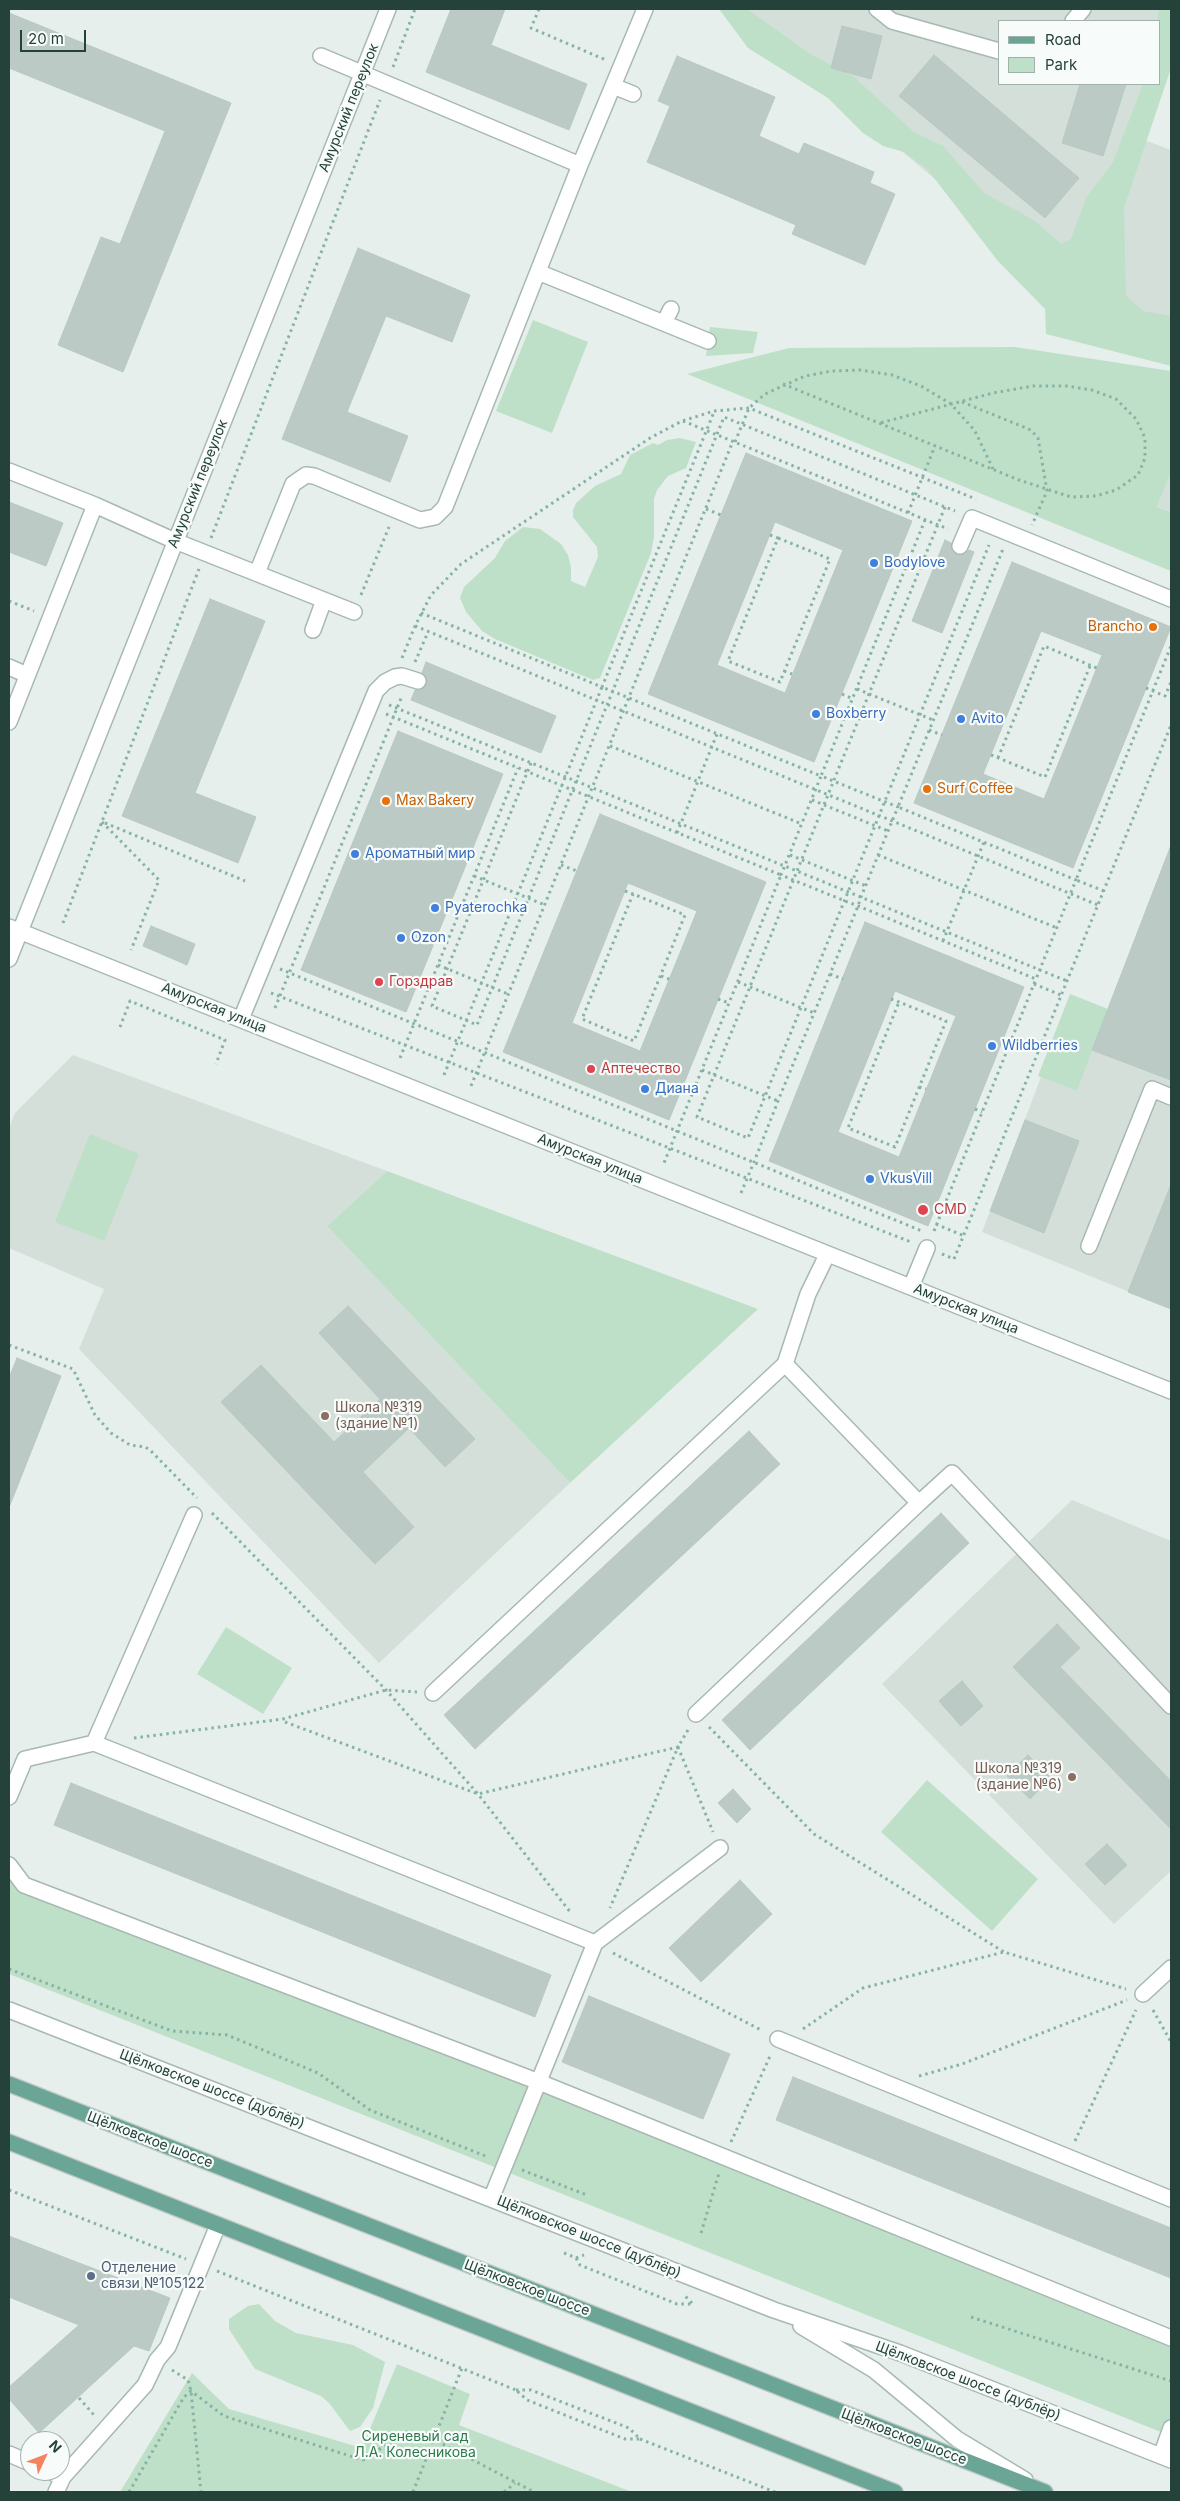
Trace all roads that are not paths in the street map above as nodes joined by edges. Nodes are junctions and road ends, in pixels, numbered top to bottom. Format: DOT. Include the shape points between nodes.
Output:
graph roads {
  1 [pos="388,9"];
  2 [pos="645,9"];
  3 [pos="877,9"];
  4 [pos="1083,9"];
  5 [pos="1074,20"];
  6 [pos="998,51"];
  7 [pos="321,56"];
  8 [pos="362,73"];
  9 [pos="613,86"];
  10 [pos="633,94"];
  11 [pos="580,165"];
  12 [pos="538,272"];
  13 [pos="670,309"];
  14 [pos="664,323"];
  15 [pos="708,341"];
  16 [pos="9,471"];
  17 [pos="95,505"];
  18 [pos="176,541"];
  19 [pos="962,541"];
  20 [pos="257,573"];
  21 [pos="1171,599"];
  22 [pos="324,600"];
  23 [pos="354,612"];
  24 [pos="314,630"];
  25 [pos="9,667"];
  26 [pos="27,675"];
  27 [pos="407,679"];
  28 [pos="9,722"];
  29 [pos="14,929"];
  30 [pos="9,959"];
  31 [pos="241,1019"];
  32 [pos="1171,1096"];
  33 [pos="929,1241"];
  34 [pos="1089,1246"];
  35 [pos="827,1255"];
  36 [pos="911,1287"];
  37 [pos="785,1364"];
  38 [pos="1171,1390"];
  39 [pos="919,1504"];
  40 [pos="199,1510"];
  41 [pos="432,1693"];
  42 [pos="1171,1706"];
  43 [pos="696,1714"];
  44 [pos="94,1743"];
  45 [pos="9,1797"];
  46 [pos="720,1848"];
  47 [pos="9,1865"];
  48 [pos="595,1943"];
  49 [pos="1171,1968"];
  50 [pos="1143,1994"];
  51 [pos="9,2010"];
  52 [pos="778,2039"];
  53 [pos="539,2082"];
  54 [pos="9,2084"];
  55 [pos="9,2142"];
  56 [pos="491,2199"];
  57 [pos="1171,2200"];
  58 [pos="218,2225"];
  59 [pos="774,2310"];
  60 [pos="1171,2338"];
  61 [pos="1171,2428"];
  62 [pos="1166,2458"];
  63 [pos="70,2469"];
  64 [pos="895,2492"];
  65 [pos="1046,2492"];
  1 -- 8 [label="street, Амурский переулок"];
  2 -- 9 [label="street"];
  3 -- 6 [label="street" via="892,21"];
  4 -- 5 [label="street"];
  7 -- 8 [label="street"];
  8 -- 11 [label="street"];
  8 -- 18 [label="street, Амурский переулок"];
  9 -- 10 [label="street"];
  9 -- 11 [label="street"];
  11 -- 12 [label="street"];
  12 -- 14 [label="street"];
  12 -- 20 [label="street" via="441,512 428,520 420,520 306,475 293,484"];
  13 -- 14 [label="street"];
  14 -- 15 [label="street"];
  16 -- 17 [label="street"];
  17 -- 18 [label="street"];
  17 -- 26 [label="street"];
  18 -- 20 [label="street"];
  18 -- 29 [label="street, Амурский переулок"];
  19 -- 21 [label="street" via="972,518"];
  20 -- 22 [label="street"];
  22 -- 23 [label="street"];
  22 -- 24 [label="street"];
  25 -- 26 [label="street"];
  26 -- 28 [label="street"];
  27 -- 31 [label="street" via="379,687 368,707"];
  29 -- 30 [label="street, Амурский переулок"];
  29 -- 31 [label="street, Амурская улица"];
  31 -- 35 [label="street, Амурская улица"];
  32 -- 34 [label="street" via="1152,1089"];
  33 -- 36 [label="street"];
  35 -- 36 [label="street, Амурская улица"];
  35 -- 37 [label="street" via="808,1294"];
  36 -- 38 [label="street, Амурская улица"];
  37 -- 39 [label="street"];
  37 -- 41 [label="street"];
  39 -- 42 [label="street" via="952,1474"];
  39 -- 43 [label="street"];
  40 -- 44 [label="street"];
  44 -- 45 [label="street" via="25,1759"];
  44 -- 48 [label="street"];
  46 -- 48 [label="street"];
  47 -- 53 [label="street" via="24,1885"];
  48 -- 53 [label="street"];
  49 -- 50 [label="street"];
  51 -- 56 [label="street, Щёлковское шоссе (дублёр)"];
  52 -- 57 [label="street"];
  53 -- 56 [label="street"];
  53 -- 60 [label="street"];
  54 -- 65 [label="main road, Щёлковское шоссе"];
  55 -- 58 [label="main road"];
  56 -- 59 [label="street, Щёлковское шоссе (дублёр)"];
  58 -- 63 [label="street" via="168,2347 157,2360 145,2385"];
  58 -- 64 [label="main road"];
  59 -- 62 [label="street, Щёлковское шоссе (дублёр)" via="900,2353"];
  59 -- 65 [label="street" via="874,2370 957,2439"];
  61 -- 62 [label="street"];
}
